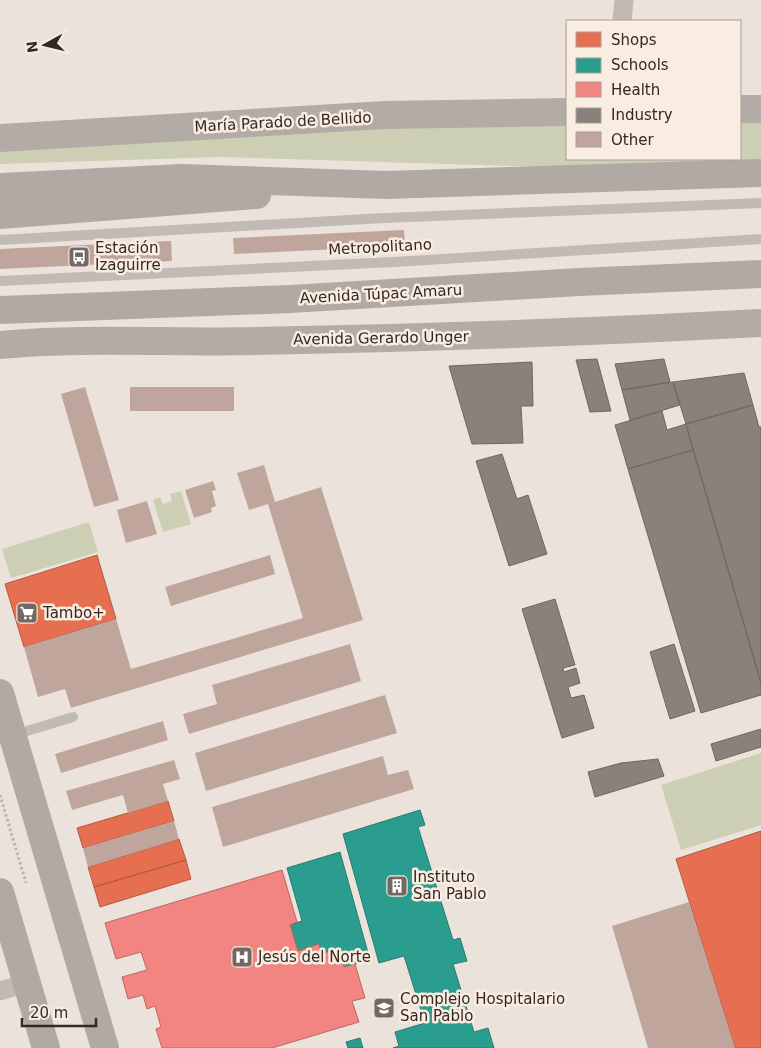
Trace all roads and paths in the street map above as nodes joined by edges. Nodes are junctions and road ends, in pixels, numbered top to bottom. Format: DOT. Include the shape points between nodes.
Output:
graph roads {
  1 [pos="624,0"];
  2 [pos="622,20"];
  3 [pos="741,109"];
  4 [pos="761,109"];
  5 [pos="566,112"];
  6 [pos="0,138"];
  7 [pos="761,172"];
  8 [pos="386,185"];
  9 [pos="0,187"];
  10 [pos="761,203"];
  11 [pos="0,215"];
  12 [pos="761,239"];
  13 [pos="0,240"];
  14 [pos="761,274"];
  15 [pos="0,281"];
  16 [pos="0,310"];
  17 [pos="761,323"];
  18 [pos="0,345"];
  19 [pos="0,693"];
  20 [pos="73,717"];
  21 [pos="13,735"];
  22 [pos="0,892"];
  23 [pos="27,983"];
  24 [pos="0,991"];
  25 [pos="46,1048"];
  26 [pos="105,1048"];
  1 -- 2 [label="street"];
  3 -- 4 [label="street"];
  5 -- 6 [label="street, María Parado de Bellido" via="385,116"];
  7 -- 8 [label="main road"];
  8 -- 9 [label="main road" via="182,178"];
  8 -- 11 [label="main road"];
  10 -- 13 [label="lane, Metropolitano" via="384,218"];
  12 -- 15 [label="lane, Metropolitano" via="394,262"];
  14 -- 16 [label="main road, Avenida Túpac Amaru" via="290,299"];
  17 -- 18 [label="street, Avenida Gerardo Unger" via="605,332 245,341 44,341"];
  19 -- 21 [label="main road"];
  20 -- 21 [label="lane"];
  21 -- 26 [label="main road"];
  22 -- 23 [label="main road"];
  23 -- 24 [label="street"];
  23 -- 25 [label="main road"];
}
